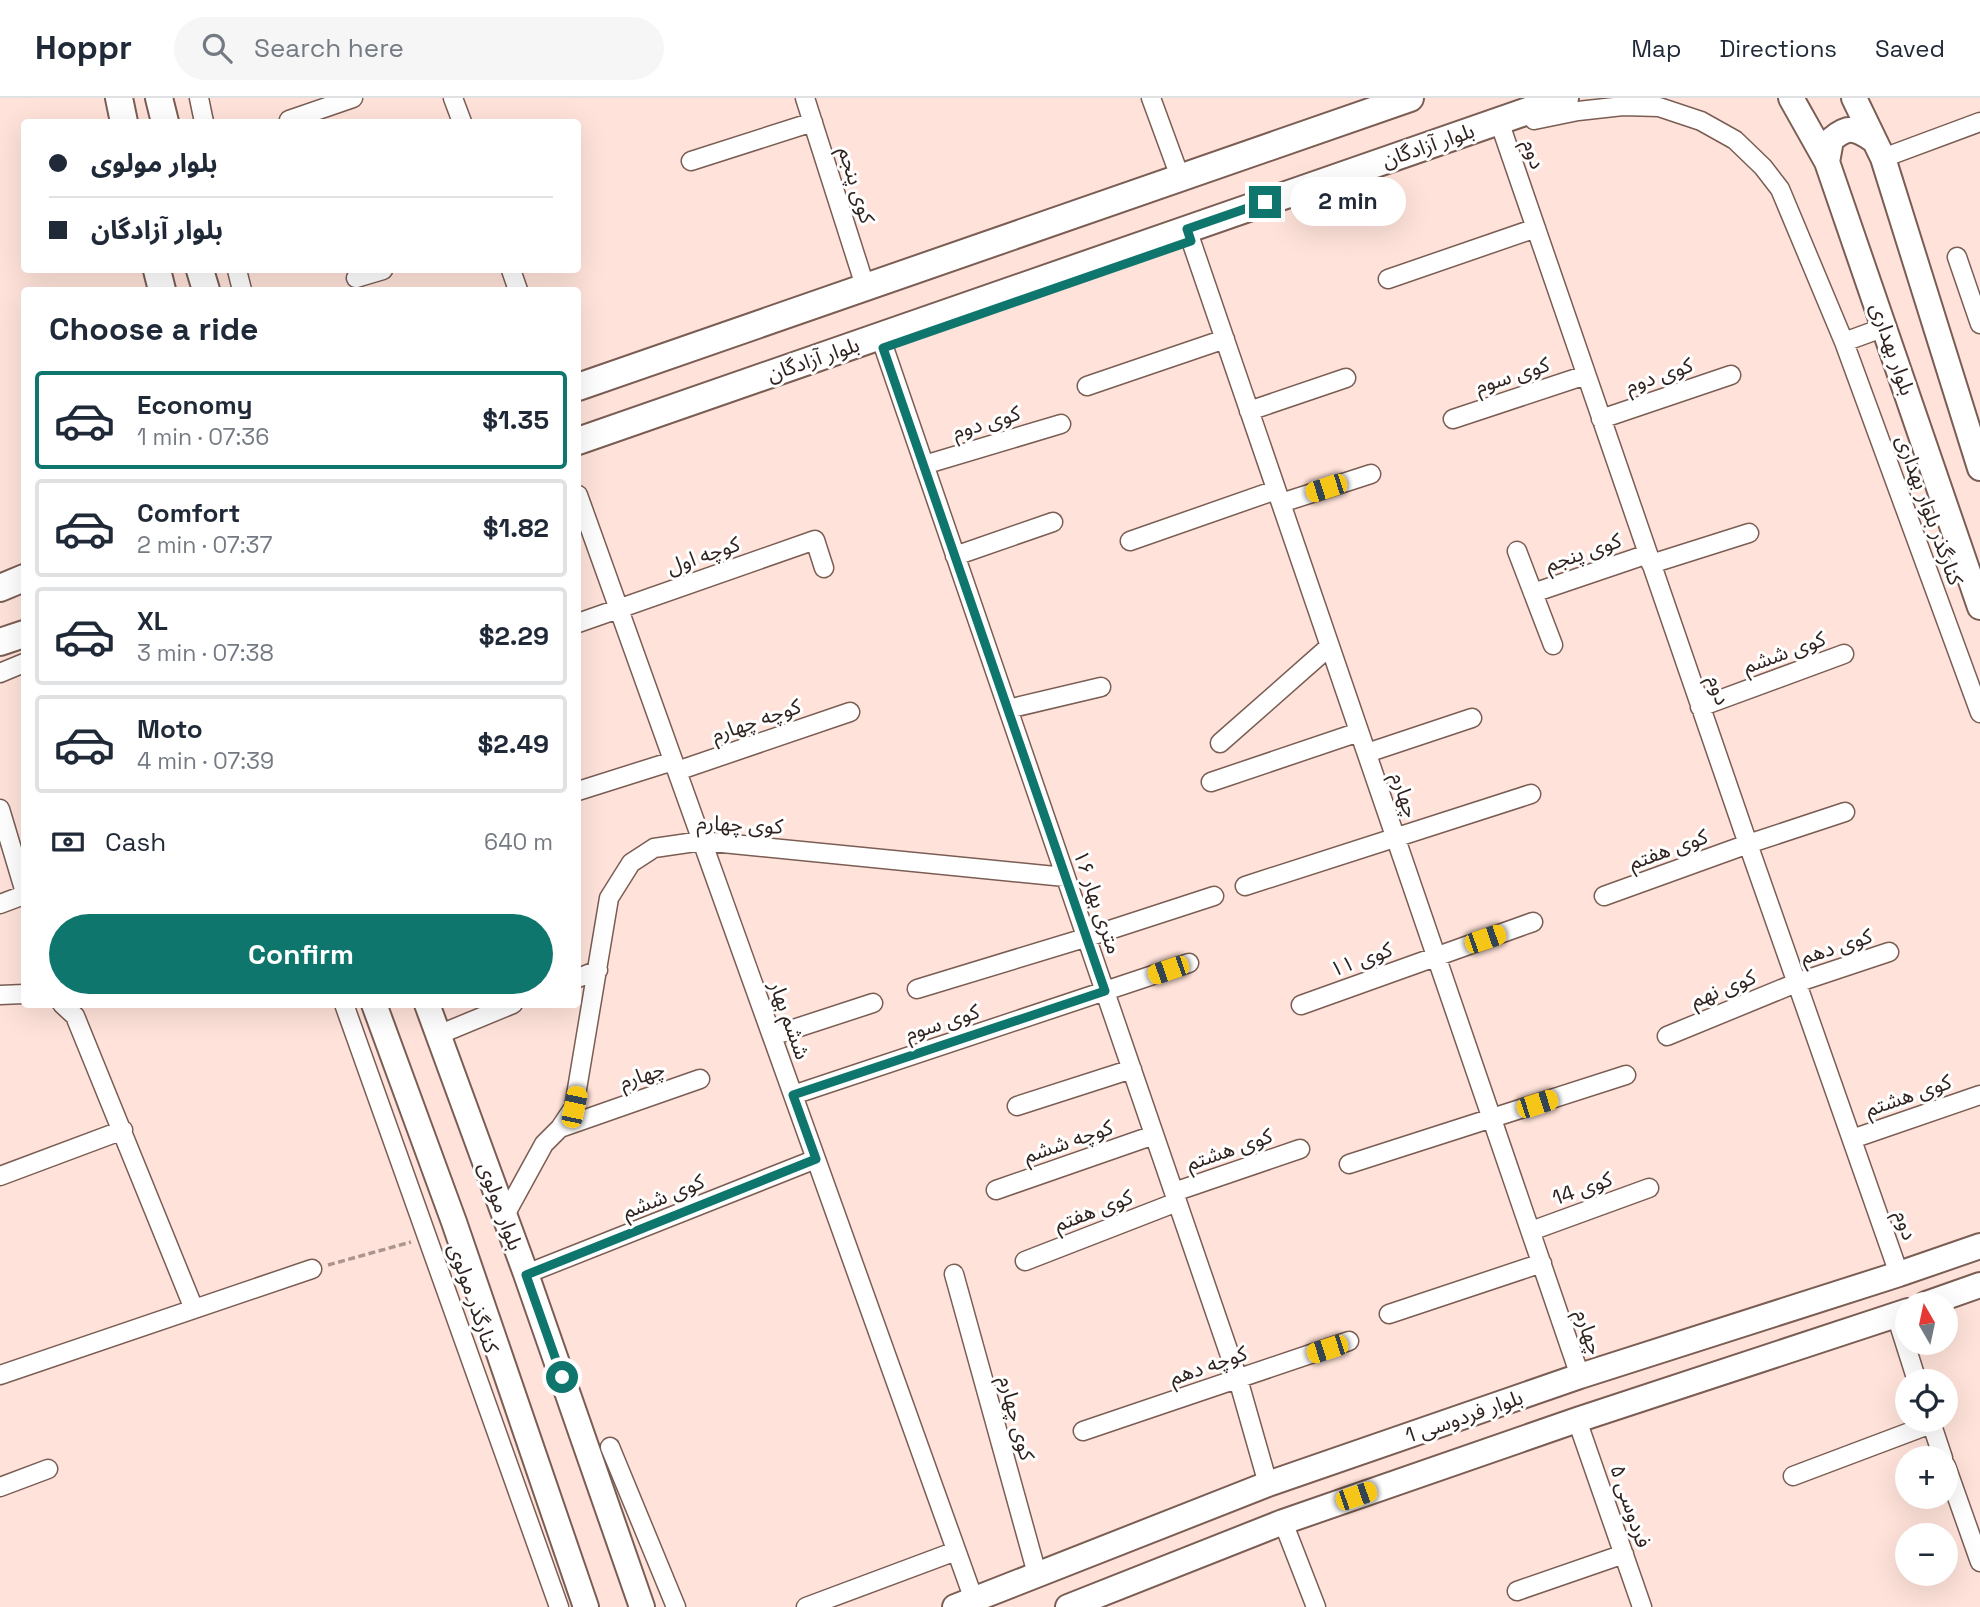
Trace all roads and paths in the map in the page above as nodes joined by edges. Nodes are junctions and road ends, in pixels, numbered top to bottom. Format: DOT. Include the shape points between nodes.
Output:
graph roads {
  1 [pos="118,98"];
  2 [pos="159,98"];
  3 [pos="199,98"];
  4 [pos="354,98"];
  5 [pos="453,98"];
  6 [pos="805,98"];
  7 [pos="1151,98"];
  8 [pos="1410,98"];
  9 [pos="1565,98"];
  10 [pos="1791,98"];
  11 [pos="1853,98"];
  12 [pos="123,119"];
  13 [pos="164,119"];
  14 [pos="203,119"];
  15 [pos="292,119"];
  16 [pos="461,119"];
  17 [pos="813,122"];
  18 [pos="1980,122"];
  19 [pos="1500,125"];
  20 [pos="1877,148"];
  21 [pos="691,161"];
  22 [pos="1827,162"];
  23 [pos="1180,177"];
  24 [pos="1535,228"];
  25 [pos="1189,235"];
  26 [pos="1957,257"];
  27 [pos="373,273"];
  28 [pos="356,278"];
  29 [pos="1388,279"];
  30 [pos="865,286"];
  31 [pos="1980,324"];
  32 [pos="1885,327"];
  33 [pos="1225,339"];
  34 [pos="881,342"];
  35 [pos="1844,342"];
  36 [pos="1586,375"];
  37 [pos="1731,375"];
  38 [pos="1346,378"];
  39 [pos="581,386"];
  40 [pos="1087,386"];
  41 [pos="1249,411"];
  42 [pos="1453,419"];
  43 [pos="1601,419"];
  44 [pos="1061,424"];
  45 [pos="581,440"];
  46 [pos="923,465"];
  47 [pos="1980,468"];
  48 [pos="1371,474"];
  49 [pos="1279,496"];
  50 [pos="581,503"];
  51 [pos="1054,522"];
  52 [pos="1749,533"];
  53 [pos="1130,541"];
  54 [pos="1517,551"];
  55 [pos="955,556"];
  56 [pos="1650,559"];
  57 [pos="824,568"];
  58 [pos="21,579"];
  59 [pos="0,588"];
  60 [pos="1533,593"];
  61 [pos="1980,607"];
  62 [pos="619,609"];
  63 [pos="581,622"];
  64 [pos="21,635"];
  65 [pos="0,642"];
  66 [pos="1553,645"];
  67 [pos="1330,646"];
  68 [pos="1844,654"];
  69 [pos="21,664"];
  70 [pos="0,673"];
  71 [pos="1101,687"];
  72 [pos="1700,707"];
  73 [pos="1008,709"];
  74 [pos="850,712"];
  75 [pos="1980,713"];
  76 [pos="1472,718"];
  77 [pos="1360,732"];
  78 [pos="1220,743"];
  79 [pos="1367,753"];
  80 [pos="675,766"];
  81 [pos="1211,782"];
  82 [pos="581,790"];
  83 [pos="1531,794"];
  84 [pos="0,809"];
  85 [pos="1845,812"];
  86 [pos="17,834"];
  87 [pos="1396,837"];
  88 [pos="702,841"];
  89 [pos="1748,844"];
  90 [pos="21,865"];
  91 [pos="1065,877"];
  92 [pos="1245,886"];
  93 [pos="1214,895"];
  94 [pos="21,896"];
  95 [pos="1604,896"];
  96 [pos="0,904"];
  97 [pos="1533,922"];
  98 [pos="1088,937"];
  99 [pos="1889,952"];
  100 [pos="1436,956"];
  101 [pos="1189,963"];
  102 [pos="598,970"];
  103 [pos="581,977"];
  104 [pos="1797,983"];
  105 [pos="917,989"];
  106 [pos="1105,991"];
  107 [pos="21,994"];
  108 [pos="0,995"];
  109 [pos="873,1003"];
  110 [pos="1301,1005"];
  111 [pos="66,1008"];
  112 [pos="345,1008"];
  113 [pos="375,1008"];
  114 [pos="428,1008"];
  115 [pos="503,1008"];
  116 [pos="438,1035"];
  117 [pos="772,1036"];
  118 [pos="1667,1036"];
  119 [pos="1132,1069"];
  120 [pos="1626,1075"];
  121 [pos="700,1079"];
  122 [pos="793,1095"];
  123 [pos="1980,1095"];
  124 [pos="1017,1106"];
  125 [pos="1492,1118"];
  126 [pos="560,1128"];
  127 [pos="123,1130"];
  128 [pos="1154,1135"];
  129 [pos="1852,1139"];
  130 [pos="1300,1149"];
  131 [pos="816,1159"];
  132 [pos="1349,1164"];
  133 [pos="0,1176"];
  134 [pos="1648,1188"];
  135 [pos="996,1190"];
  136 [pos="1176,1197"];
  137 [pos="504,1217"];
  138 [pos="1531,1231"];
  139 [pos="429,1237"];
  140 [pos="1980,1246"];
  141 [pos="1025,1261"];
  142 [pos="1542,1263"];
  143 [pos="312,1269"];
  144 [pos="954,1274"];
  145 [pos="1899,1274"];
  146 [pos="526,1275"];
  147 [pos="1980,1284"];
  148 [pos="1958,1292"];
  149 [pos="194,1309"];
  150 [pos="1389,1314"];
  151 [pos="1895,1315"];
  152 [pos="1349,1341"];
  153 [pos="0,1376"];
  154 [pos="1580,1376"];
  155 [pos="1238,1378"];
  156 [pos="1577,1420"];
  157 [pos="1083,1431"];
  158 [pos="1905,1432"];
  159 [pos="610,1447"];
  160 [pos="48,1469"];
  161 [pos="1793,1476"];
  162 [pos="1268,1484"];
  163 [pos="0,1487"];
  164 [pos="1958,1500"];
  165 [pos="1283,1522"];
  166 [pos="956,1551"];
  167 [pos="1624,1554"];
  168 [pos="1980,1562"];
  169 [pos="1037,1574"];
  170 [pos="1517,1591"];
  171 [pos="965,1604"];
  172 [pos="559,1607"];
  173 [pos="586,1607"];
  174 [pos="642,1607"];
  175 [pos="676,1607"];
  176 [pos="806,1607"];
  177 [pos="1068,1607"];
  178 [pos="1315,1607"];
  179 [pos="1642,1607"];
  1 -- 12 [label="main road"];
  2 -- 13 [label="main road"];
  3 -- 14 [label="street"];
  4 -- 15 [label="street"];
  5 -- 16 [label="street"];
  6 -- 17 [label="street, کوی پنجم"];
  7 -- 23 [label="street"];
  8 -- 23 [label="main road"];
  9 -- 19 [label="main road, بلوار آزادگان"];
  10 -- 22 [label="main road, بلوار بهداری"];
  11 -- 20 [label="main road"];
  17 -- 21 [label="street"];
  17 -- 30 [label="street, کوی پنجم"];
  18 -- 20 [label="street"];
  19 -- 24 [label="street, دوم"];
  19 -- 25 [label="main road, بلوار آزادگان"];
  19 -- 35 [label="street, کنارگذر بلوار بهداری" via="1578,111 1659,107 1702,121 1735,140 1780,189"];
  20 -- 22 [label="main road" via="1853,129 1841,131 1831,140"];
  20 -- 47 [label="main road"];
  22 -- 32 [label="main road, بلوار بهداری"];
  23 -- 30 [label="main road"];
  24 -- 29 [label="street"];
  24 -- 36 [label="street, دوم"];
  25 -- 33 [label="street, چهارم"];
  25 -- 34 [label="main road, بلوار آزادگان"];
  26 -- 31 [label="street"];
  27 -- 28 [label="street"];
  30 -- 39 [label="main road"];
  32 -- 35 [label="street"];
  32 -- 61 [label="main road, بلوار بهداری"];
  33 -- 40 [label="street"];
  33 -- 41 [label="street, چهارم"];
  34 -- 45 [label="main road, بلوار آزادگان"];
  34 -- 46 [label="street, ۱۶ متری بهار"];
  35 -- 75 [label="street, کنارگذر بلوار بهداری"];
  36 -- 42 [label="street, کوی سوم"];
  36 -- 43 [label="street, دوم"];
  37 -- 43 [label="street, کوی دوم"];
  38 -- 41 [label="street"];
  41 -- 49 [label="street, چهارم"];
  43 -- 56 [label="street, دوم"];
  44 -- 46 [label="street, کوی دوم"];
  46 -- 55 [label="street, ۱۶ متری بهار"];
  48 -- 49 [label="street"];
  49 -- 53 [label="street"];
  49 -- 67 [label="street, چهارم"];
  50 -- 62 [label="street, ششم بهار"];
  51 -- 55 [label="street"];
  52 -- 56 [label="street"];
  54 -- 60 [label="street"];
  55 -- 73 [label="street, ۱۶ متری بهار"];
  56 -- 60 [label="street, کوی پنجم"];
  56 -- 72 [label="street, دوم"];
  57 -- 62 [label="street, کوچه اول" via="815,540"];
  58 -- 59 [label="main road"];
  60 -- 66 [label="street"];
  62 -- 63 [label="street, کوچه اول"];
  62 -- 80 [label="street, ششم بهار"];
  64 -- 65 [label="main road"];
  67 -- 77 [label="street, چهارم"];
  67 -- 78 [label="street"];
  68 -- 72 [label="street, کوی ششم"];
  69 -- 70 [label="street"];
  71 -- 73 [label="street"];
  72 -- 89 [label="street, دوم"];
  73 -- 91 [label="street, ۱۶ متری بهار"];
  74 -- 80 [label="street, کوچه چهارم"];
  76 -- 79 [label="street"];
  77 -- 79 [label="street, چهارم"];
  77 -- 81 [label="street"];
  79 -- 87 [label="street, چهارم"];
  80 -- 82 [label="street, کوچه چهارم"];
  80 -- 88 [label="street, ششم بهار"];
  83 -- 87 [label="street"];
  84 -- 86 [label="street"];
  85 -- 89 [label="street"];
  86 -- 90 [label="street"];
  87 -- 92 [label="street"];
  87 -- 100 [label="street, چهارم"];
  88 -- 91 [label="street, کوی چهارم"];
  88 -- 102 [label="street, کوی چهارم" via="654,848 631,863 610,898"];
  88 -- 117 [label="street, ششم بهار"];
  89 -- 95 [label="street, کوی هفتم"];
  89 -- 104 [label="street, دوم"];
  91 -- 98 [label="street, ۱۶ متری بهار"];
  93 -- 98 [label="street"];
  94 -- 96 [label="street"];
  97 -- 100 [label="street, کوی ۱۱"];
  98 -- 105 [label="street"];
  98 -- 106 [label="street, ۱۶ متری بهار"];
  99 -- 104 [label="street, کوی دهم"];
  100 -- 110 [label="street, کوی ۱۱"];
  100 -- 125 [label="street, چهارم"];
  101 -- 106 [label="street, کوی سوم"];
  102 -- 103 [label="street"];
  102 -- 126 [label="street, کوی چهارم" via="574,1107"];
  104 -- 118 [label="street, کوی نهم"];
  104 -- 129 [label="street, دوم"];
  106 -- 119 [label="street, ۱۶ متری بهار"];
  106 -- 122 [label="street, کوی سوم"];
  107 -- 108 [label="street"];
  109 -- 117 [label="street"];
  111 -- 127 [label="street" via="75,1016"];
  112 -- 139 [label="street, کنارگذر مولوی"];
  113 -- 173 [label="main road"];
  114 -- 116 [label="main road, بلوار مولوی"];
  115 -- 116 [label="street"];
  116 -- 137 [label="main road, بلوار مولوی"];
  117 -- 122 [label="street, ششم بهار"];
  119 -- 124 [label="street"];
  119 -- 128 [label="street, ۱۶ متری بهار"];
  120 -- 125 [label="street"];
  121 -- 126 [label="street, چهارم"];
  122 -- 131 [label="street, ششم بهار"];
  123 -- 129 [label="street, کوی هشتم"];
  125 -- 132 [label="street"];
  125 -- 138 [label="street, چهارم"];
  126 -- 137 [label="street, کوی چهارم" via="544,1144"];
  127 -- 133 [label="street"];
  127 -- 149 [label="street"];
  128 -- 135 [label="street, کوچه ششم"];
  128 -- 136 [label="street, ۱۶ متری بهار"];
  129 -- 145 [label="street, دوم"];
  130 -- 136 [label="street, کوی هشتم"];
  131 -- 146 [label="street, کوی ششم"];
  131 -- 166 [label="street, ششم بهار"];
  134 -- 138 [label="street, کوی 14"];
  136 -- 141 [label="street, کوی هفتم"];
  136 -- 155 [label="street, ۱۶ متری بهار"];
  137 -- 146 [label="main road, بلوار مولوی"];
  138 -- 142 [label="street, چهارم"];
  139 -- 143 [label="path"];
  139 -- 172 [label="street, کنارگذر مولوی"];
  140 -- 145 [label="main road, بلوار فردوسی 1"];
  142 -- 150 [label="street"];
  142 -- 154 [label="street, چهارم"];
  143 -- 149 [label="street"];
  144 -- 169 [label="street, کوی چهارم"];
  145 -- 154 [label="main road, بلوار فردوسی 1"];
  146 -- 174 [label="main road, بلوار مولوی"];
  147 -- 148 [label="main road"];
  149 -- 153 [label="street"];
  151 -- 156 [label="main road, بلوار فردوسی 1"];
  152 -- 155 [label="street, کوچه دهم"];
  154 -- 162 [label="main road, بلوار فردوسی 1"];
  155 -- 157 [label="street, کوچه دهم"];
  155 -- 162 [label="street, ۱۶ متری بهار"];
  156 -- 165 [label="main road, بلوار فردوسی 1"];
  156 -- 167 [label="street, فردوسی ۵"];
  158 -- 161 [label="street"];
  159 -- 175 [label="street"];
  160 -- 163 [label="street"];
  162 -- 165 [label="main road"];
  162 -- 169 [label="main road, بلوار فردوسی 1"];
  164 -- 168 [label="street"];
  165 -- 177 [label="main road, بلوار فردوسی 1"];
  165 -- 178 [label="street"];
  166 -- 171 [label="street, ششم بهار"];
  166 -- 176 [label="street"];
  167 -- 170 [label="street"];
  167 -- 179 [label="street, فردوسی ۵"];
  169 -- 171 [label="main road, بلوار فردوسی 1"];
}
